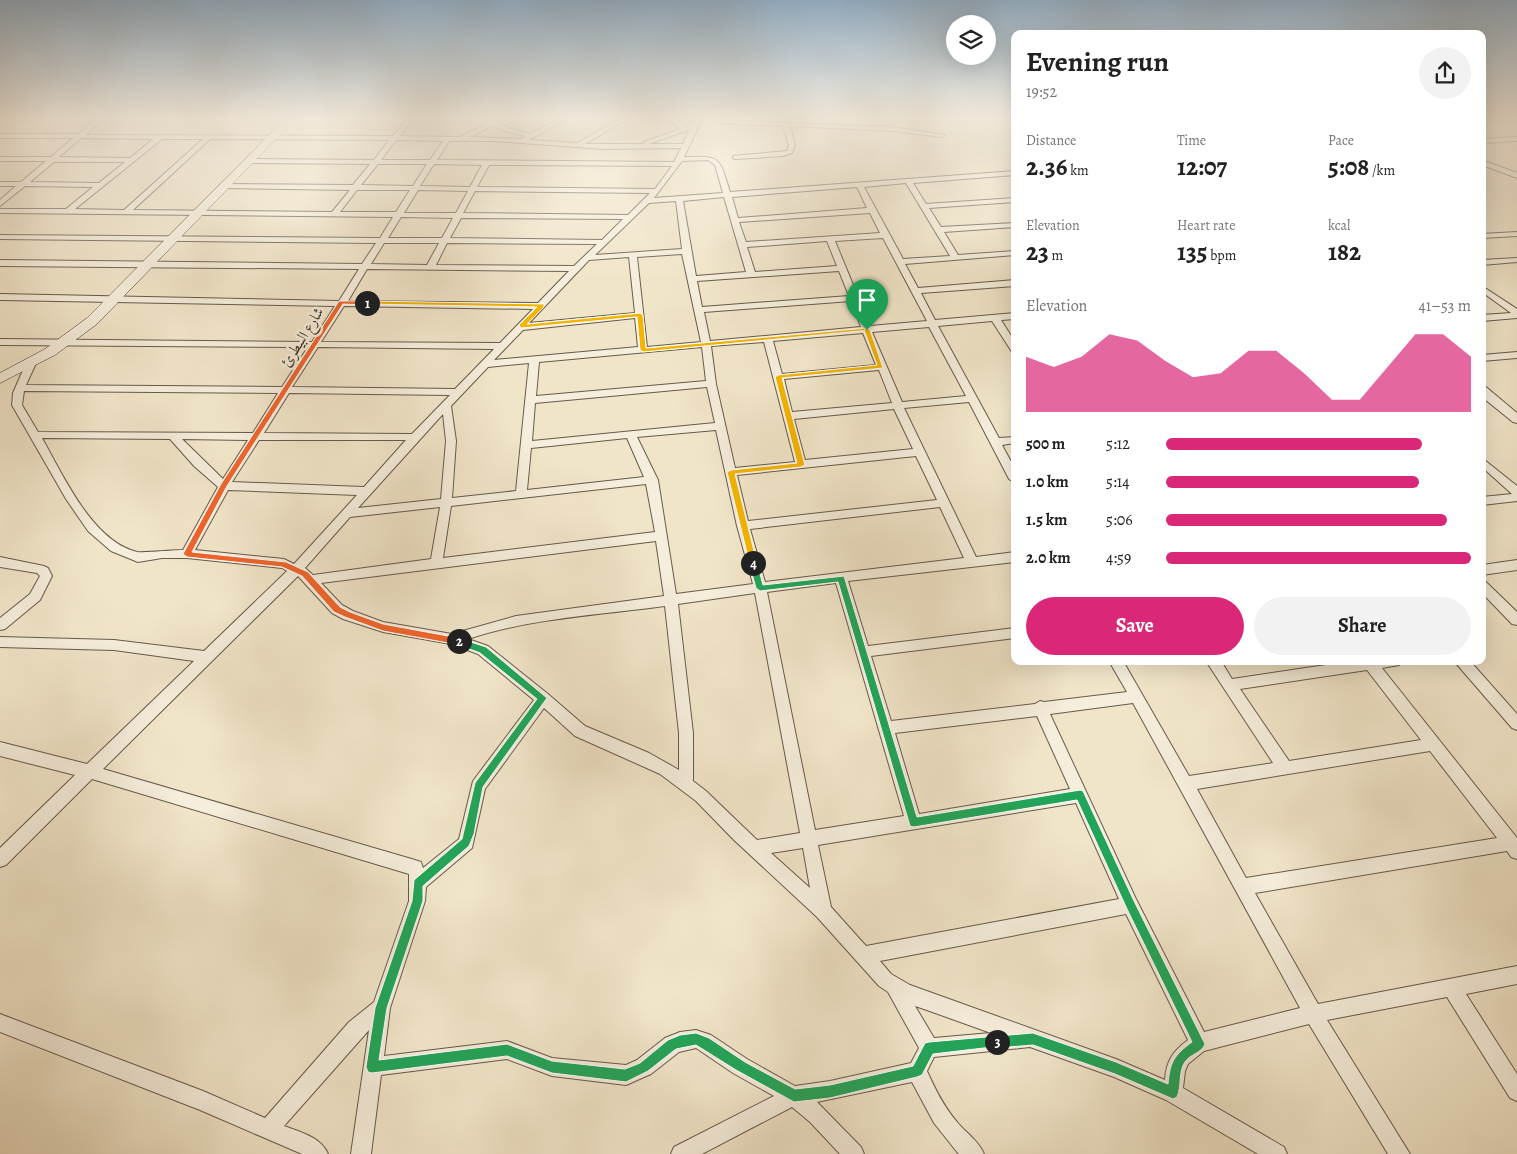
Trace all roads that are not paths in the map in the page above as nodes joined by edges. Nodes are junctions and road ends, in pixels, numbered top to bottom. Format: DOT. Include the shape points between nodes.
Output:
graph roads {
  1 [pos="37,173"];
  2 [pos="116,173"];
  3 [pos="169,173"];
  4 [pos="236,173"];
  5 [pos="366,173"];
  6 [pos="427,173"];
  7 [pos="481,173"];
  8 [pos="669,173"];
  9 [pos="720,173"];
  10 [pos="1011,173"];
  11 [pos="908,181"];
  12 [pos="0,184"];
  13 [pos="24,184"];
  14 [pos="100,185"];
  15 [pos="859,185"];
  16 [pos="223,186"];
  17 [pos="355,187"];
  18 [pos="417,188"];
  19 [pos="473,188"];
  20 [pos="657,191"];
  21 [pos="728,195"];
  22 [pos="679,198"];
  23 [pos="1011,200"];
  24 [pos="647,201"];
  25 [pos="0,204"];
  26 [pos="924,206"];
  27 [pos="873,210"];
  28 [pos="0,211"];
  29 [pos="67,212"];
  30 [pos="125,213"];
  31 [pos="197,213"];
  32 [pos="334,214"];
  33 [pos="399,215"];
  34 [pos="459,215"];
  35 [pos="630,217"];
  36 [pos="736,220"];
  37 [pos="1011,224"];
  38 [pos="938,230"];
  39 [pos="1486,233"];
  40 [pos="1517,234"];
  41 [pos="885,235"];
  42 [pos="0,237"];
  43 [pos="172,238"];
  44 [pos="830,239"];
  45 [pos="381,240"];
  46 [pos="444,240"];
  47 [pos="604,242"];
  48 [pos="743,245"];
  49 [pos="686,251"];
  50 [pos="1011,253"];
  51 [pos="633,255"];
  52 [pos="587,258"];
  53 [pos="956,258"];
  54 [pos="1517,260"];
  55 [pos="1503,261"];
  56 [pos="899,262"];
  57 [pos="0,263"];
  58 [pos="1486,263"];
  59 [pos="145,266"];
  60 [pos="362,268"];
  61 [pos="430,268"];
  62 [pos="841,268"];
  63 [pos="577,269"];
  64 [pos="1517,270"];
  65 [pos="751,274"];
  66 [pos="694,279"];
  67 [pos="1011,283"];
  68 [pos="915,291"];
  69 [pos="1486,291"];
  70 [pos="0,297"];
  71 [pos="855,298"];
  72 [pos="112,300"];
  73 [pos="341,302"];
  74 [pos="542,306"];
  75 [pos="699,310"];
  76 [pos="1517,314"];
  77 [pos="640,315"];
  78 [pos="1011,316"];
  79 [pos="995,318"];
  80 [pos="1486,318"];
  81 [pos="931,324"];
  82 [pos="521,327"];
  83 [pos="867,330"];
  84 [pos="768,339"];
  85 [pos="0,342"];
  86 [pos="63,343"];
  87 [pos="1011,344"];
  88 [pos="706,345"];
  89 [pos="315,346"];
  90 [pos="504,346"];
  91 [pos="643,350"];
  92 [pos="1486,358"];
  93 [pos="1514,358"];
  94 [pos="534,360"];
  95 [pos="32,362"];
  96 [pos="486,364"];
  97 [pos="881,367"];
  98 [pos="778,377"];
  99 [pos="0,379"];
  100 [pos="710,384"];
  101 [pos="20,388"];
  102 [pos="285,391"];
  103 [pos="459,392"];
  104 [pos="1486,393"];
  105 [pos="971,399"];
  106 [pos="530,400"];
  107 [pos="446,406"];
  108 [pos="898,406"];
  109 [pos="789,416"];
  110 [pos="1517,419"];
  111 [pos="720,426"];
  112 [pos="630,434"];
  113 [pos="34,435"];
  114 [pos="173,436"];
  115 [pos="256,436"];
  116 [pos="415,438"];
  117 [pos="1011,440"];
  118 [pos="995,442"];
  119 [pos="526,445"];
  120 [pos="920,452"];
  121 [pos="801,465"];
  122 [pos="1486,465"];
  123 [pos="731,472"];
  124 [pos="1011,472"];
  125 [pos="652,480"];
  126 [pos="224,486"];
  127 [pos="365,491"];
  128 [pos="1517,492"];
  129 [pos="521,495"];
  130 [pos="1517,497"];
  131 [pos="1486,501"];
  132 [pos="446,503"];
  133 [pos="944,503"];
  134 [pos="347,513"];
  135 [pos="743,526"];
  136 [pos="662,536"];
  137 [pos="187,554"];
  138 [pos="1011,557"];
  139 [pos="0,562"];
  140 [pos="972,562"];
  141 [pos="436,563"];
  142 [pos="1517,566"];
  143 [pos="297,569"];
  144 [pos="1486,570"];
  145 [pos="841,578"];
  146 [pos="312,580"];
  147 [pos="760,588"];
  148 [pos="1486,589"];
  149 [pos="671,599"];
  150 [pos="1517,620"];
  151 [pos="0,625"];
  152 [pos="1011,633"];
  153 [pos="452,639"];
  154 [pos="0,642"];
  155 [pos="863,652"];
  156 [pos="208,657"];
  157 [pos="1118,665"];
  158 [pos="1216,665"];
  159 [pos="1370,665"];
  160 [pos="1465,665"];
  161 [pos="1228,685"];
  162 [pos="1137,697"];
  163 [pos="542,698"];
  164 [pos="1040,708"];
  165 [pos="1517,724"];
  166 [pos="886,728"];
  167 [pos="1434,744"];
  168 [pos="0,749"];
  169 [pos="1285,768"];
  170 [pos="90,772"];
  171 [pos="685,783"];
  172 [pos="1186,784"];
  173 [pos="1080,794"];
  174 [pos="914,822"];
  175 [pos="809,839"];
  176 [pos="1514,847"];
  177 [pos="754,848"];
  178 [pos="0,859"];
  179 [pos="418,883"];
  180 [pos="1242,887"];
  181 [pos="1130,905"];
  182 [pos="823,911"];
  183 [pos="864,955"];
  184 [pos="1517,975"];
  185 [pos="895,987"];
  186 [pos="1451,987"];
  187 [pos="381,1008"];
  188 [pos="1312,1014"];
  189 [pos="0,1023"];
  190 [pos="1033,1039"];
  191 [pos="1199,1044"];
  192 [pos="929,1048"];
  193 [pos="372,1067"];
  194 [pos="917,1071"];
  195 [pos="1517,1091"];
  196 [pos="1173,1093"];
  197 [pos="794,1096"];
  198 [pos="268,1129"];
  199 [pos="309,1151"];
  200 [pos="361,1154"];
  201 [pos="681,1154"];
  202 [pos="854,1154"];
  203 [pos="974,1154"];
  204 [pos="1278,1154"];
  205 [pos="1400,1154"];
  1 -- 13 [label="street"];
  2 -- 14 [label="street"];
  3 -- 30 [label="street"];
  4 -- 16 [label="main road"];
  5 -- 17 [label="street"];
  6 -- 18 [label="street, شارع البيطرئ"];
  7 -- 19 [label="street"];
  8 -- 20 [label="street"];
  9 -- 21 [label="street"];
  10 -- 11 [label="street"];
  11 -- 15 [label="street"];
  11 -- 26 [label="street"];
  12 -- 13 [label="street"];
  13 -- 14 [label="street"];
  13 -- 25 [label="street"];
  14 -- 29 [label="street"];
  15 -- 21 [label="street"];
  15 -- 27 [label="street"];
  16 -- 17 [label="street"];
  16 -- 31 [label="main road"];
  17 -- 18 [label="street"];
  17 -- 32 [label="street"];
  18 -- 19 [label="street"];
  18 -- 33 [label="street, شارع البيطرئ"];
  19 -- 20 [label="street"];
  19 -- 34 [label="street"];
  20 -- 24 [label="street"];
  21 -- 22 [label="street"];
  21 -- 36 [label="street"];
  22 -- 24 [label="street"];
  22 -- 49 [label="street"];
  23 -- 26 [label="street"];
  24 -- 35 [label="street"];
  26 -- 38 [label="street"];
  27 -- 36 [label="street"];
  27 -- 41 [label="street"];
  28 -- 29 [label="street"];
  29 -- 30 [label="street"];
  30 -- 31 [label="street"];
  31 -- 32 [label="street"];
  31 -- 43 [label="main road"];
  32 -- 33 [label="street"];
  33 -- 34 [label="street"];
  33 -- 45 [label="street, شارع البيطرئ"];
  34 -- 35 [label="street"];
  34 -- 46 [label="street"];
  35 -- 47 [label="street"];
  36 -- 48 [label="street"];
  37 -- 38 [label="street"];
  38 -- 53 [label="street"];
  39 -- 40 [label="street"];
  41 -- 44 [label="street"];
  41 -- 56 [label="street"];
  42 -- 43 [label="street"];
  43 -- 45 [label="street"];
  43 -- 59 [label="main road"];
  44 -- 48 [label="street"];
  44 -- 62 [label="street"];
  45 -- 46 [label="street"];
  45 -- 60 [label="street, شارع البيطرئ"];
  46 -- 47 [label="street"];
  46 -- 61 [label="street"];
  47 -- 52 [label="street"];
  48 -- 65 [label="street"];
  49 -- 51 [label="street"];
  49 -- 66 [label="street"];
  50 -- 53 [label="street"];
  51 -- 52 [label="street"];
  51 -- 77 [label="street"];
  52 -- 63 [label="street"];
  53 -- 56 [label="street"];
  54 -- 55 [label="street"];
  55 -- 58 [label="street"];
  55 -- 64 [label="street"];
  56 -- 68 [label="street"];
  57 -- 59 [label="street"];
  59 -- 60 [label="street"];
  59 -- 72 [label="main road"];
  60 -- 61 [label="street"];
  60 -- 73 [label="street, شارع البيطرئ"];
  61 -- 63 [label="street"];
  62 -- 65 [label="street"];
  62 -- 71 [label="street"];
  63 -- 74 [label="street"];
  65 -- 66 [label="street"];
  66 -- 75 [label="street"];
  67 -- 68 [label="street"];
  68 -- 81 [label="street"];
  69 -- 76 [label="street"];
  70 -- 72 [label="street"];
  71 -- 75 [label="street"];
  71 -- 83 [label="street"];
  72 -- 73 [label="street"];
  72 -- 86 [label="main road" via="87,326"];
  73 -- 74 [label="street"];
  73 -- 89 [label="street, شارع البيطرئ"];
  74 -- 82 [label="street"];
  75 -- 88 [label="street"];
  76 -- 80 [label="street"];
  77 -- 82 [label="street"];
  77 -- 91 [label="street"];
  78 -- 79 [label="street"];
  79 -- 81 [label="street"];
  79 -- 87 [label="street"];
  81 -- 83 [label="street"];
  81 -- 105 [label="street"];
  82 -- 90 [label="street"];
  83 -- 84 [label="street"];
  83 -- 97 [label="street"];
  84 -- 88 [label="street"];
  84 -- 98 [label="street"];
  85 -- 86 [label="street"];
  86 -- 89 [label="street"];
  86 -- 95 [label="main road"];
  88 -- 91 [label="street"];
  88 -- 100 [label="street"];
  89 -- 90 [label="street"];
  89 -- 102 [label="street, شارع البيطرئ"];
  90 -- 96 [label="street"];
  91 -- 94 [label="street"];
  92 -- 93 [label="street"];
  94 -- 96 [label="street"];
  94 -- 106 [label="street"];
  95 -- 99 [label="main road"];
  95 -- 101 [label="street"];
  96 -- 103 [label="street"];
  97 -- 98 [label="street"];
  97 -- 108 [label="street"];
  98 -- 109 [label="street"];
  100 -- 106 [label="street"];
  100 -- 111 [label="street"];
  101 -- 102 [label="street"];
  101 -- 113 [label="street" via="17,405"];
  102 -- 103 [label="street"];
  102 -- 115 [label="street, شارع البيطرئ"];
  103 -- 107 [label="street"];
  104 -- 110 [label="street"];
  105 -- 108 [label="street"];
  105 -- 118 [label="street"];
  106 -- 119 [label="street"];
  107 -- 116 [label="street"];
  107 -- 132 [label="street" via="451,434"];
  108 -- 109 [label="street"];
  108 -- 120 [label="street"];
  109 -- 121 [label="street"];
  111 -- 112 [label="street"];
  111 -- 123 [label="street"];
  112 -- 119 [label="street"];
  112 -- 125 [label="street"];
  113 -- 114 [label="street"];
  113 -- 137 [label="street" via="92,528 110,545 138,557"];
  114 -- 115 [label="street"];
  114 -- 126 [label="street"];
  115 -- 116 [label="street"];
  115 -- 126 [label="street, شارع البيطرئ"];
  116 -- 127 [label="street"];
  117 -- 118 [label="street"];
  118 -- 124 [label="street"];
  119 -- 129 [label="street"];
  120 -- 121 [label="street"];
  120 -- 133 [label="street"];
  121 -- 123 [label="street"];
  122 -- 128 [label="street"];
  123 -- 135 [label="street"];
  125 -- 129 [label="street"];
  125 -- 136 [label="street"];
  126 -- 127 [label="street"];
  126 -- 137 [label="street, شارع البيطرئ"];
  127 -- 134 [label="street"];
  129 -- 132 [label="street"];
  130 -- 131 [label="street"];
  132 -- 134 [label="street"];
  132 -- 141 [label="street"];
  133 -- 135 [label="street"];
  133 -- 140 [label="street"];
  134 -- 143 [label="street"];
  135 -- 147 [label="street"];
  136 -- 141 [label="street"];
  136 -- 149 [label="street"];
  137 -- 143 [label="street" via="276,562"];
  138 -- 140 [label="street"];
  139 -- 151 [label="street" via="40,569 46,576 35,597"];
  140 -- 145 [label="street"];
  141 -- 146 [label="street"];
  142 -- 144 [label="street"];
  143 -- 146 [label="street"];
  143 -- 156 [label="street"];
  145 -- 147 [label="street"];
  145 -- 155 [label="street"];
  146 -- 153 [label="street" via="337,609 348,615 383,627"];
  147 -- 149 [label="street"];
  147 -- 175 [label="street"];
  148 -- 150 [label="street"];
  149 -- 153 [label="street" via="518,622"];
  149 -- 171 [label="street" via="687,746"];
  152 -- 155 [label="street"];
  153 -- 163 [label="street" via="483,650"];
  154 -- 156 [label="street" via="114,645"];
  155 -- 166 [label="street"];
  156 -- 170 [label="street"];
  157 -- 162 [label="street"];
  158 -- 161 [label="street"];
  159 -- 161 [label="street"];
  159 -- 167 [label="street"];
  160 -- 165 [label="street"];
  161 -- 169 [label="street"];
  162 -- 164 [label="street"];
  162 -- 172 [label="street"];
  163 -- 171 [label="street" via="580,731 644,758"];
  163 -- 179 [label="street" via="478,786 466,843"];
  164 -- 166 [label="street"];
  164 -- 173 [label="street"];
  166 -- 174 [label="street"];
  167 -- 169 [label="street"];
  167 -- 176 [label="street"];
  168 -- 170 [label="street"];
  169 -- 172 [label="street"];
  170 -- 178 [label="street"];
  170 -- 179 [label="street" via="411,866 416,870"];
  171 -- 177 [label="street"];
  172 -- 180 [label="street"];
  173 -- 174 [label="street"];
  173 -- 181 [label="street"];
  174 -- 175 [label="street"];
  175 -- 177 [label="street"];
  175 -- 182 [label="street"];
  176 -- 180 [label="street"];
  177 -- 182 [label="street"];
  179 -- 187 [label="street" via="417,901"];
  180 -- 188 [label="street"];
  181 -- 183 [label="street"];
  181 -- 191 [label="street"];
  182 -- 183 [label="street"];
  183 -- 185 [label="street"];
  184 -- 186 [label="street"];
  185 -- 190 [label="street"];
  185 -- 192 [label="street"];
  186 -- 188 [label="street"];
  186 -- 195 [label="street"];
  187 -- 193 [label="street"];
  187 -- 198 [label="street" via="356,1029"];
  188 -- 191 [label="street"];
  188 -- 205 [label="street"];
  189 -- 198 [label="street"];
  190 -- 192 [label="street"];
  190 -- 196 [label="street" via="1116,1068"];
  191 -- 196 [label="street" via="1181,1058 1175,1071"];
  192 -- 194 [label="street"];
  193 -- 197 [label="street" via="507,1050 552,1067 626,1076 644,1067 672,1045 696,1039"];
  193 -- 200 [label="street"];
  194 -- 197 [label="street"];
  194 -- 203 [label="street" via="934,1109"];
  196 -- 204 [label="street"];
  197 -- 201 [label="street"];
  197 -- 202 [label="street"];
  198 -- 199 [label="street"];
}
